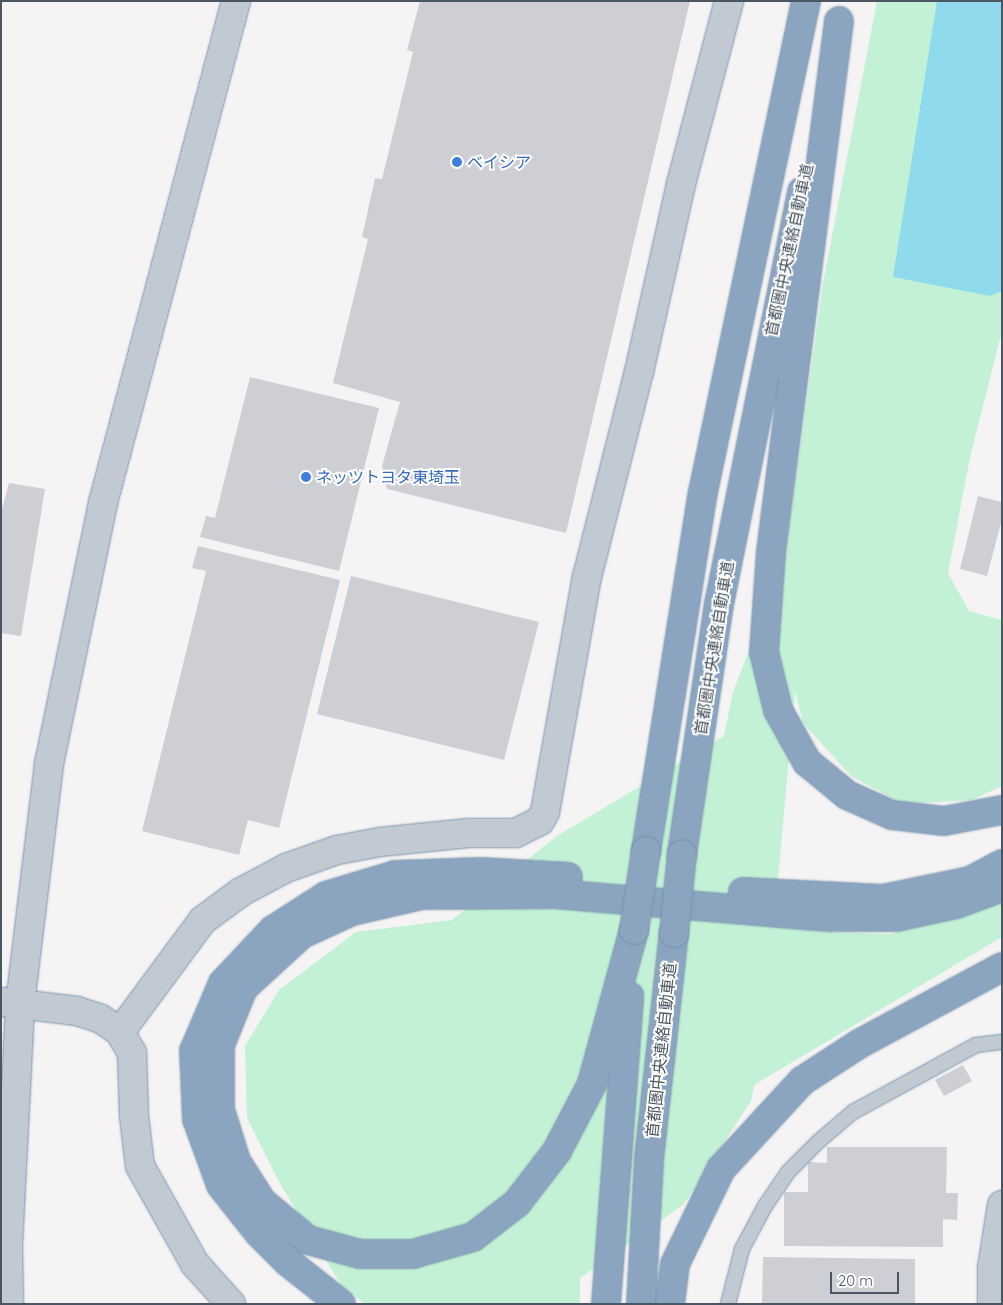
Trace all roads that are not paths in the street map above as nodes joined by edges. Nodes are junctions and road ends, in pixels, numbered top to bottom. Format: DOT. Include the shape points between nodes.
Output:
graph roads {
  1 [pos="236,1"];
  2 [pos="729,1"];
  3 [pos="806,1"];
  4 [pos="841,11"];
  5 [pos="1002,810"];
  6 [pos="1002,864"];
  7 [pos="1002,887"];
  8 [pos="634,930"];
  9 [pos="1002,967"];
  10 [pos="11,1003"];
  11 [pos="120,1032"];
  12 [pos="1002,1042"];
  13 [pos="1002,1205"];
  14 [pos="9,1304"];
  15 [pos="231,1304"];
  16 [pos="342,1304"];
  17 [pos="606,1304"];
  18 [pos="641,1304"];
  19 [pos="670,1304"];
  20 [pos="728,1304"];
  21 [pos="992,1304"];
  1 -- 10 [label="street" via="103,504 49,764"];
  2 -- 11 [label="street" via="681,184 640,372 587,577 545,812 540,821 516,833 469,833 380,842 337,850 286,868 241,892 203,920"];
  3 -- 8 [label="highway, 首都圏中央連絡自動車道, bridge" via="703,492"];
  4 -- 5 [label="highway" via="770,552 764,652 778,710 807,762 847,795 892,815 944,821"];
  4 -- 18 [label="highway, 首都圏中央連絡自動車道, bridge" via="782,278 719,604 682,854 649,1159"];
  6 -- 16 [label="highway" via="970,881 883,899 481,872 395,875 326,896 273,930 222,982 194,1051 197,1119 221,1185 258,1233 288,1262"];
  7 -- 8 [label="highway" via="956,904 896,917 831,917 556,894 422,895 352,911 302,934 243,988 220,1045 220,1110 236,1161 262,1202 308,1240 360,1254 413,1254 473,1237 517,1203 557,1151 592,1084"];
  8 -- 17 [label="highway, 首都圏中央連絡自動車道"];
  9 -- 19 [label="highway" via="859,1044 802,1081 721,1169 675,1264"];
  10 -- 11 [label="street" via="77,1011 101,1019"];
  10 -- 14 [label="street"];
  11 -- 15 [label="street" via="132,1053 140,1166 196,1264"];
  12 -- 20 [label="lane" via="976,1045 853,1112 819,1141 788,1172 765,1206 742,1249"];
  13 -- 21 [label="street" via="992,1268"];
}
